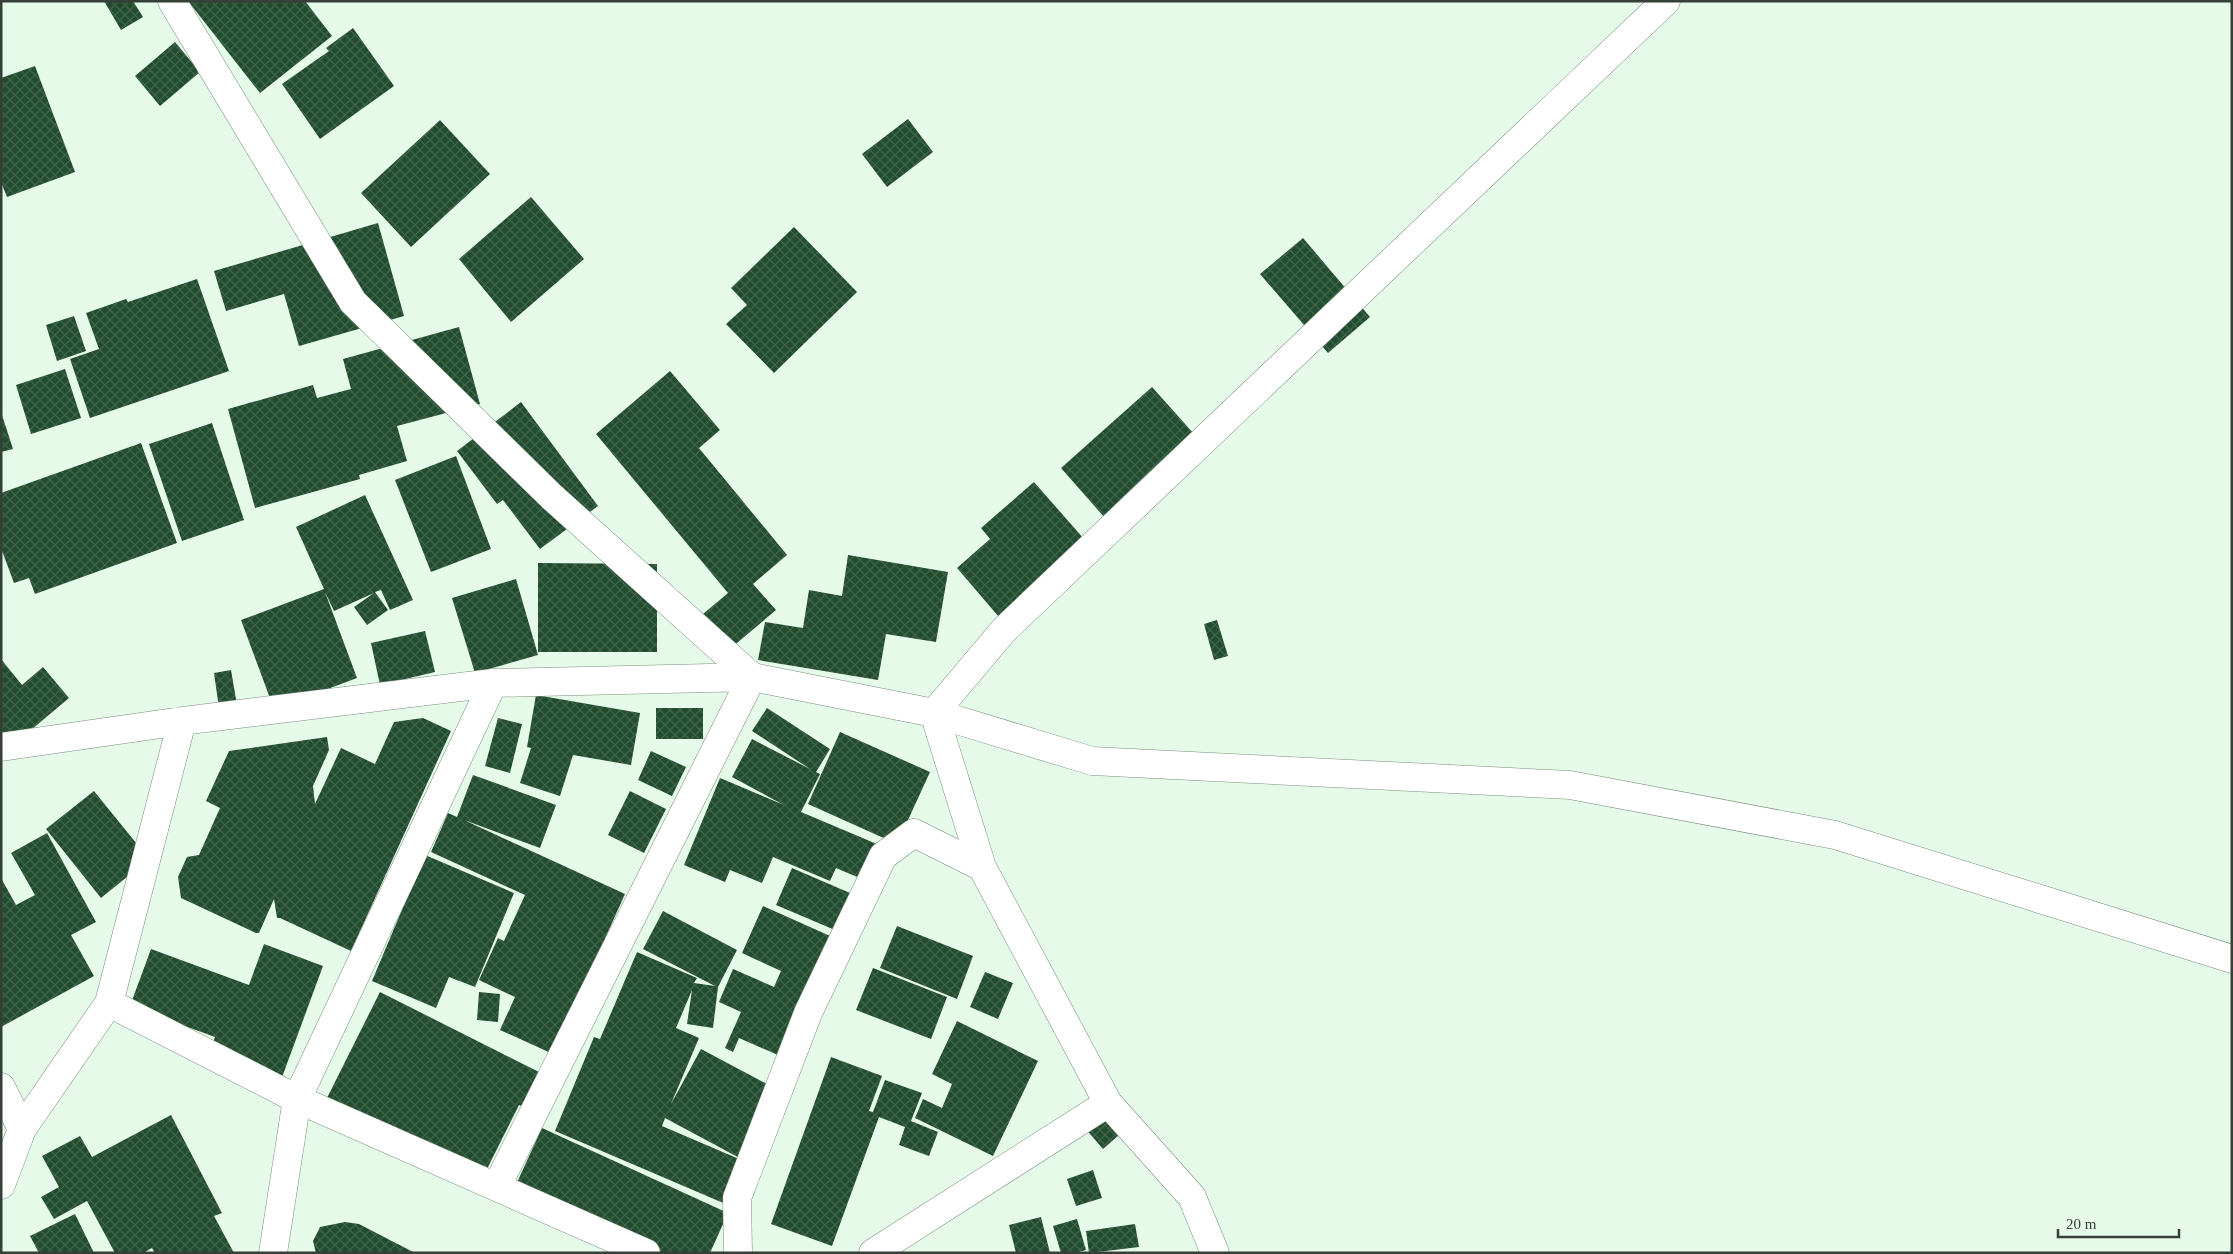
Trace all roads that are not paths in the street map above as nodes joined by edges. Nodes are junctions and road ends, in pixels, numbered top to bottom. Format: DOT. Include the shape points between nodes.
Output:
graph roads {
  1 [pos="172,1"];
  2 [pos="1666,1"];
  3 [pos="752,677"];
  4 [pos="493,683"];
  5 [pos="934,713"];
  6 [pos="182,721"];
  7 [pos="1,747"];
  8 [pos="982,866"];
  9 [pos="2232,959"];
  10 [pos="109,1003"];
  11 [pos="1,1087"];
  12 [pos="297,1099"];
  13 [pos="1108,1103"];
  14 [pos="22,1130"];
  15 [pos="1,1186"];
  16 [pos="497,1186"];
  17 [pos="274,1253"];
  18 [pos="646,1253"];
  19 [pos="738,1253"];
  20 [pos="873,1253"];
  21 [pos="1215,1253"];
  1 -- 3 [label="street" via="353,302 552,497"];
  2 -- 5 [label="street" via="1004,630"];
  3 -- 4 [label="street"];
  3 -- 5 [label="street"];
  3 -- 16 [label="street"];
  4 -- 6 [label="street"];
  4 -- 12 [label="street"];
  5 -- 8 [label="street"];
  5 -- 9 [label="street" via="1092,761 1570,785 1825,833"];
  6 -- 7 [label="street"];
  6 -- 10 [label="street"];
  8 -- 13 [label="street"];
  8 -- 19 [label="street" via="914,833 884,856 808,1012 738,1198"];
  10 -- 12 [label="street"];
  10 -- 14 [label="street"];
  11 -- 14 [label="street"];
  12 -- 16 [label="street"];
  12 -- 17 [label="street"];
  13 -- 20 [label="street"];
  13 -- 21 [label="street" via="1192,1197"];
  14 -- 15 [label="street"];
  16 -- 18 [label="street"];
}
